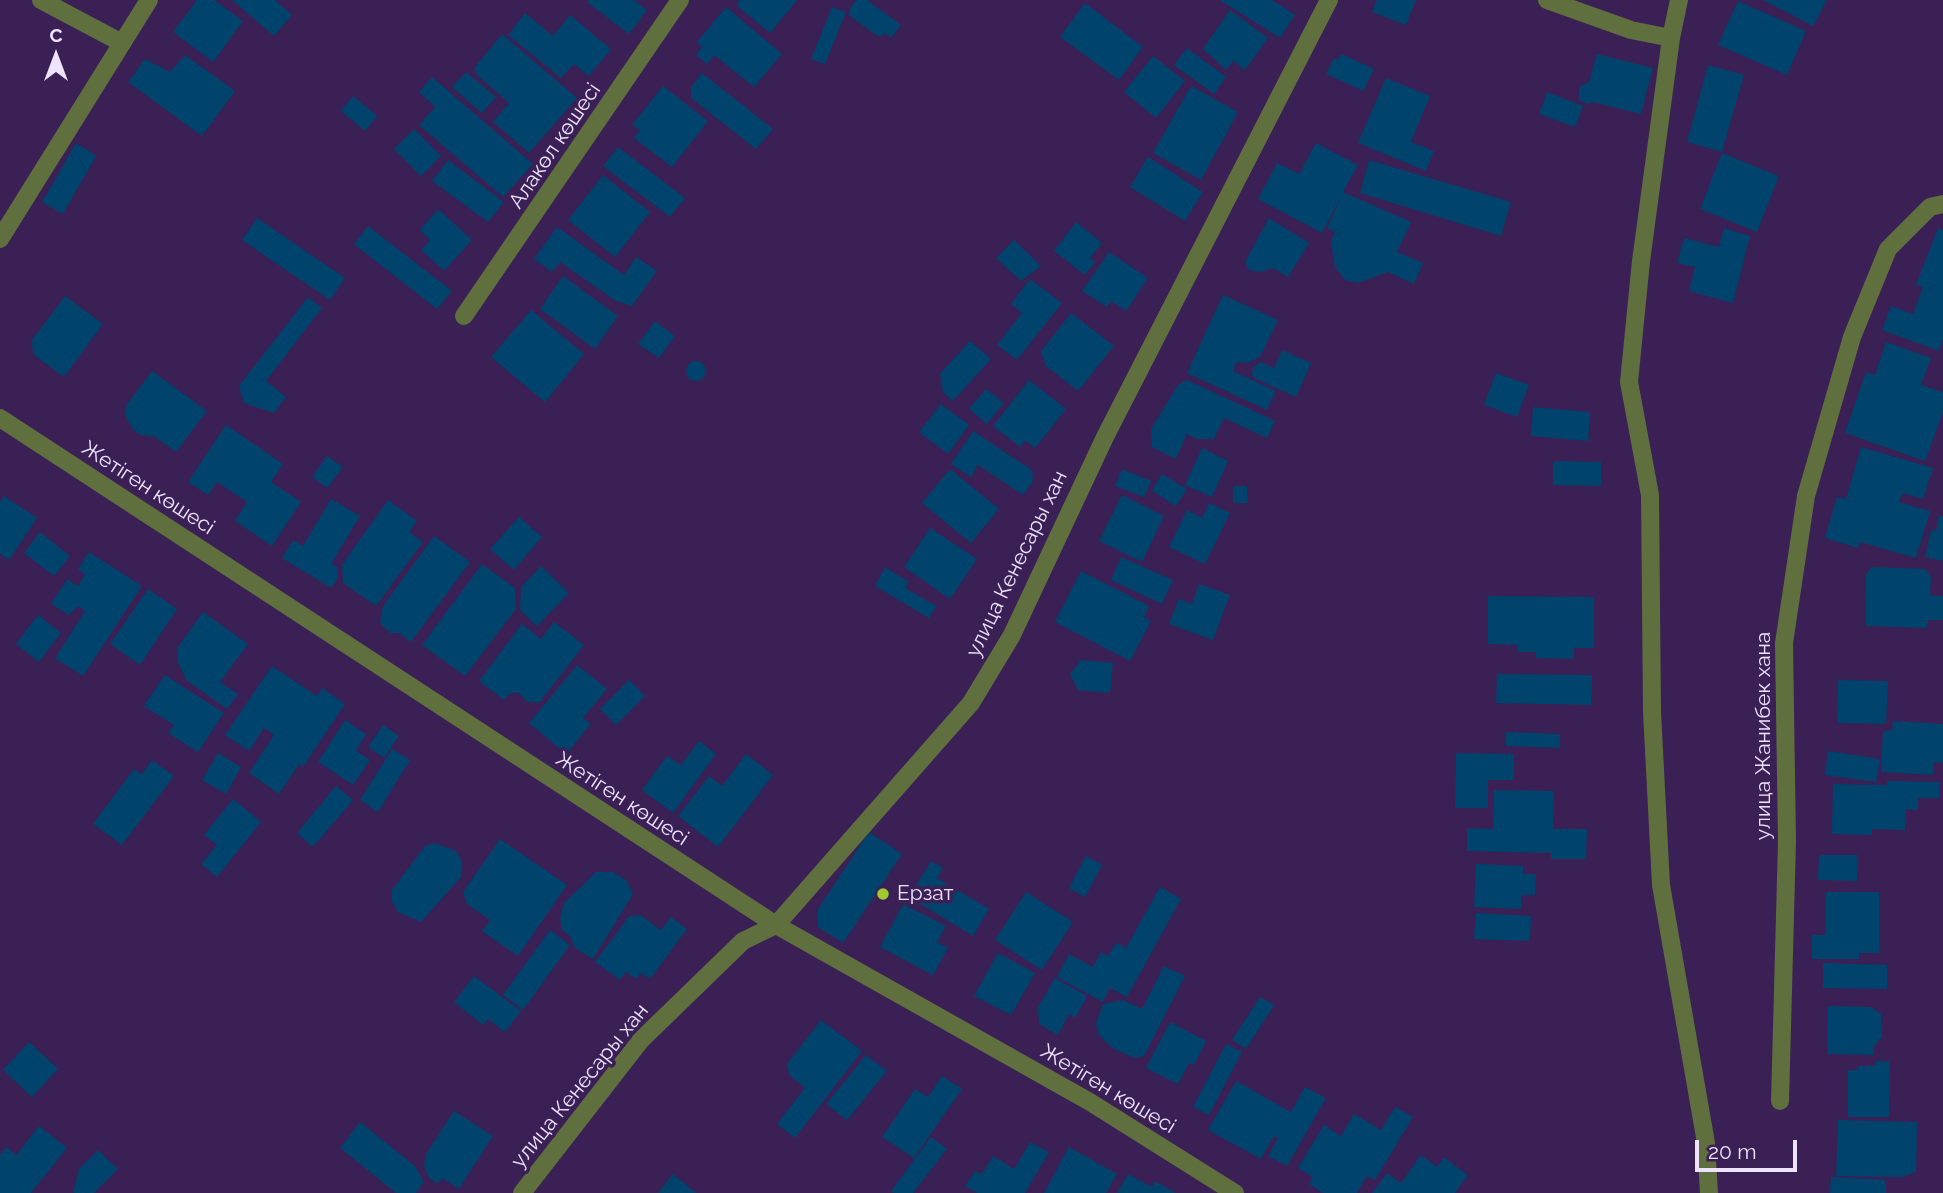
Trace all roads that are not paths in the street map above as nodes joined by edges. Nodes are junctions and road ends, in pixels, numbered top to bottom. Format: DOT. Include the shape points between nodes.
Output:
graph roads {
  1 [pos="41,0"];
  2 [pos="149,0"];
  3 [pos="680,0"];
  4 [pos="1329,0"];
  5 [pos="1547,0"];
  6 [pos="1679,0"];
  7 [pos="1671,38"];
  8 [pos="121,43"];
  9 [pos="1943,204"];
  10 [pos="0,239"];
  11 [pos="464,316"];
  12 [pos="0,418"];
  13 [pos="776,925"];
  14 [pos="1780,1101"];
  15 [pos="522,1193"];
  16 [pos="1235,1193"];
  17 [pos="1709,1193"];
  1 -- 8 [label="street"];
  2 -- 8 [label="street"];
  3 -- 11 [label="street, Алакөл көшесі"];
  4 -- 13 [label="street, улица Кенесары хан" via="1105,437 1012,635 971,704"];
  5 -- 7 [label="street" via="1632,30"];
  6 -- 7 [label="street"];
  7 -- 17 [label="street" via="1629,382 1650,495 1652,712 1661,885 1706,1143"];
  8 -- 10 [label="street"];
  9 -- 14 [label="street, улица Жанибек хана" via="1930,207 1888,249 1852,337 1806,496 1784,643 1787,841"];
  12 -- 13 [label="street, Жетіген көшесі"];
  13 -- 15 [label="street, улица Кенесары хан" via="743,942 641,1040"];
  13 -- 16 [label="street, Жетіген көшесі" via="1090,1102"];
}
